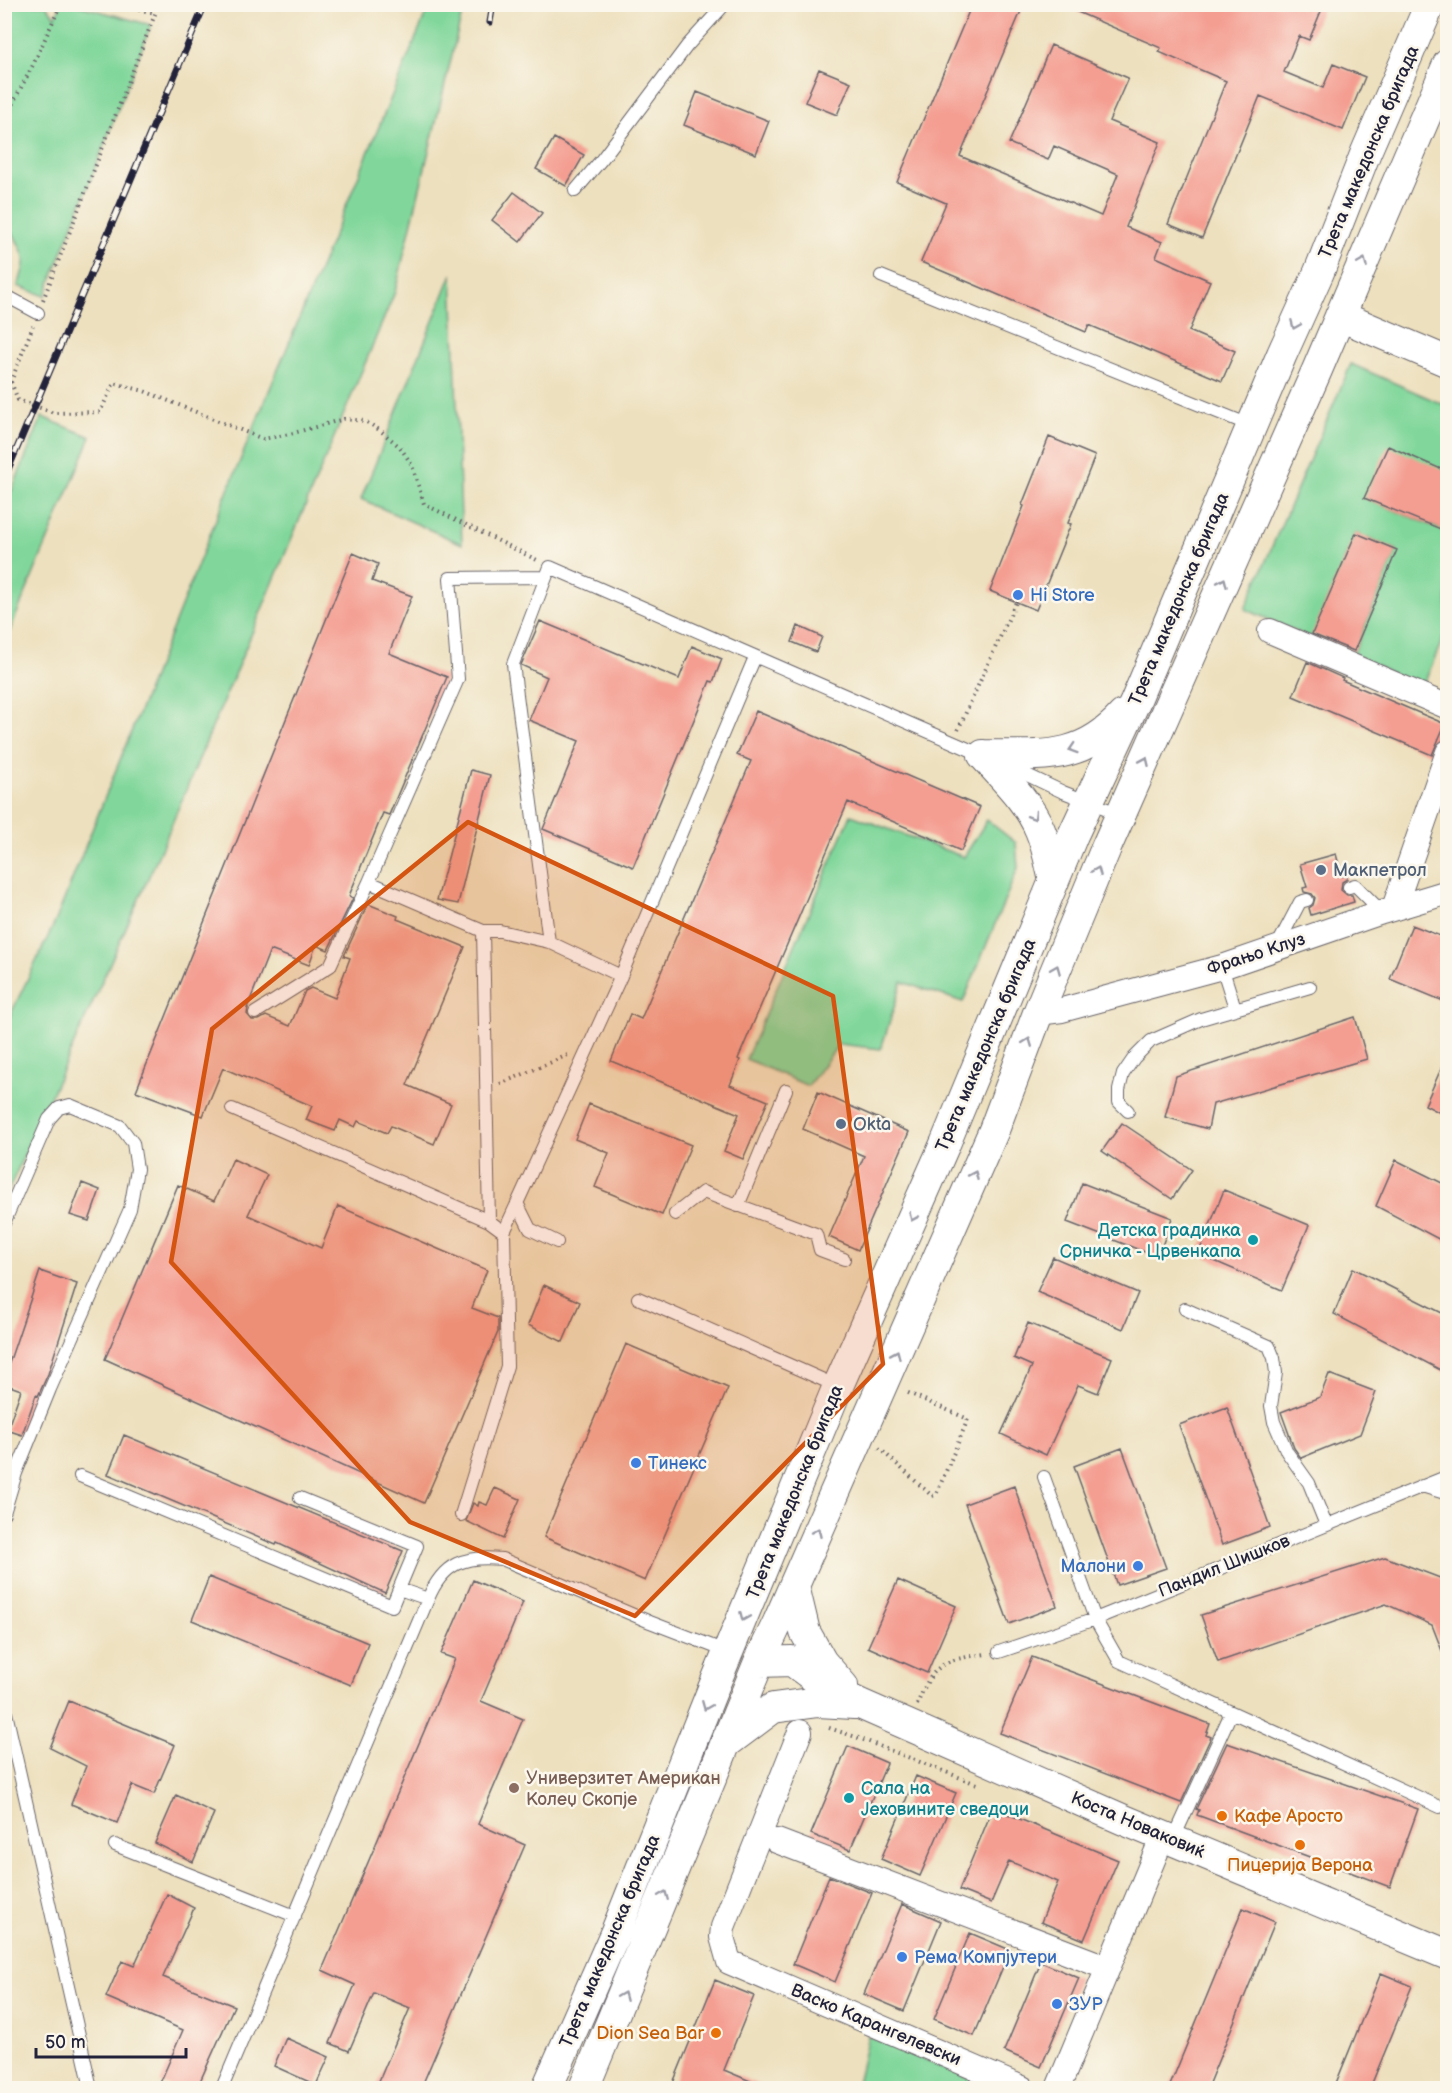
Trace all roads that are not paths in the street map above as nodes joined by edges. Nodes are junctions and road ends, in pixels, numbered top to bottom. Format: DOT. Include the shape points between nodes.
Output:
graph roads {
  1 [pos="725,4"];
  2 [pos="1430,4"];
  3 [pos="1448,64"];
  4 [pos="575,191"];
  5 [pos="881,276"];
  6 [pos="4,304"];
  7 [pos="38,313"];
  8 [pos="1340,316"];
  9 [pos="1448,362"];
  10 [pos="1253,426"];
  11 [pos="548,572"];
  12 [pos="1270,631"];
  13 [pos="755,657"];
  14 [pos="1135,702"];
  15 [pos="1448,707"];
  16 [pos="1448,753"];
  17 [pos="983,755"];
  18 [pos="1089,802"];
  19 [pos="1121,814"];
  20 [pos="1054,881"];
  21 [pos="369,882"];
  22 [pos="1349,887"];
  23 [pos="1448,892"];
  24 [pos="1307,900"];
  25 [pos="1388,910"];
  26 [pos="483,931"];
  27 [pos="549,942"];
  28 [pos="1276,948"];
  29 [pos="1222,967"];
  30 [pos="621,976"];
  31 [pos="1310,987"];
  32 [pos="1235,1008"];
  33 [pos="1050,1012"];
  34 [pos="255,1013"];
  35 [pos="786,1090"];
  36 [pos="232,1109"];
  37 [pos="1128,1112"];
  38 [pos="517,1203"];
  39 [pos="738,1206"];
  40 [pos="675,1214"];
  41 [pos="489,1221"];
  42 [pos="4,1222"];
  43 [pos="504,1232"];
  44 [pos="556,1242"];
  45 [pos="844,1259"];
  46 [pos="638,1298"];
  47 [pos="1185,1309"];
  48 [pos="838,1386"];
  49 [pos="80,1476"];
  50 [pos="1448,1476"];
  51 [pos="1044,1477"];
  52 [pos="1422,1486"];
  53 [pos="1448,1494"];
  54 [pos="300,1498"];
  55 [pos="4,1513"];
  56 [pos="461,1515"];
  57 [pos="1326,1525"];
  58 [pos="794,1586"];
  59 [pos="399,1588"];
  60 [pos="428,1599"];
  61 [pos="1095,1619"];
  62 [pos="728,1652"];
  63 [pos="999,1652"];
  64 [pos="759,1662"];
  65 [pos="4,1704"];
  66 [pos="860,1704"];
  67 [pos="1231,1713"];
  68 [pos="800,1732"];
  69 [pos="723,1746"];
  70 [pos="1440,1807"];
  71 [pos="1168,1838"];
  72 [pos="777,1841"];
  73 [pos="115,1845"];
  74 [pos="295,1916"];
  75 [pos="1448,1955"];
  76 [pos="1108,1968"];
  77 [pos="91,2088"];
  78 [pos="222,2088"];
  79 [pos="547,2088"];
  80 [pos="584,2088"];
  81 [pos="1022,2088"];
  82 [pos="1058,2088"];
  1 -- 4 [label="lane" via="687,46"];
  2 -- 10 [label="street, Трета македонска бригада, one-way"];
  8 -- 3 [label="street, Трета македонска бригада, one-way"];
  5 -- 10 [label="lane"];
  6 -- 7 [label="lane" via="12,298"];
  8 -- 9 [label="street"];
  19 -- 8 [label="street, Трета македонска бригада, one-way"];
  10 -- 14 [label="street, Трета македонска бригада"];
  11 -- 13 [label="lane"];
  11 -- 21 [label="lane" via="450,578 458,679"];
  11 -- 27 [label="lane" via="513,664"];
  12 -- 15 [label="street"];
  13 -- 17 [label="lane"];
  13 -- 30 [label="lane"];
  14 -- 17 [label="street, one-way" via="1100,737 1081,747 1065,752"];
  14 -- 18 [label="street, Трета македонска бригада"];
  16 -- 25 [label="street"];
  17 -- 18 [label="lane"];
  17 -- 20 [label="street, one-way" via="1014,789 1036,822"];
  18 -- 19 [label="lane"];
  18 -- 20 [label="street, Трета македонска бригада"];
  33 -- 19 [label="street, Трета македонска бригада, one-way"];
  20 -- 48 [label="street, Трета македонска бригада, one-way" via="945,1144"];
  21 -- 26 [label="lane"];
  21 -- 34 [label="lane" via="330,966"];
  22 -- 25 [label="lane" via="1355,885"];
  23 -- 25 [label="street, Фрањо Клуз"];
  24 -- 28 [label="lane" via="1300,902"];
  25 -- 28 [label="street, Фрањо Клуз"];
  26 -- 27 [label="lane"];
  26 -- 41 [label="lane"];
  27 -- 30 [label="lane"];
  28 -- 29 [label="street, Фрањо Клуз"];
  29 -- 32 [label="lane"];
  29 -- 33 [label="street, Фрањо Клуз"];
  30 -- 38 [label="lane"];
  31 -- 32 [label="lane"];
  32 -- 37 [label="lane" via="1201,1018 1151,1041 1123,1074 1119,1102"];
  58 -- 33 [label="street, Трета македонска бригада, one-way" via="994,1130"];
  35 -- 39 [label="lane"];
  36 -- 41 [label="lane"];
  38 -- 43 [label="lane"];
  38 -- 44 [label="lane" via="530,1229"];
  39 -- 40 [label="lane" via="703,1192"];
  39 -- 45 [label="lane" via="816,1234 820,1250"];
  41 -- 43 [label="lane"];
  42 -- 55 [label="lane" via="49,1119 59,1108 70,1105 120,1126 133,1143 137,1169 130,1209 45,1400"];
  43 -- 56 [label="lane" via="507,1366"];
  46 -- 48 [label="lane"];
  47 -- 57 [label="lane" via="1269,1346 1276,1373 1271,1406 1274,1422 1287,1452 1309,1483"];
  48 -- 62 [label="street, Трета македонска бригада, one-way"];
  49 -- 59 [label="lane" via="392,1606"];
  50 -- 52 [label="lane, Пандил Шишков"];
  51 -- 61 [label="lane"];
  52 -- 53 [label="lane"];
  52 -- 57 [label="lane, Пандил Шишков"];
  54 -- 59 [label="lane" via="417,1546"];
  57 -- 61 [label="lane, Пандил Шишков"];
  58 -- 64 [label="street, Трета македонска бригада"];
  58 -- 66 [label="street" via="805,1632 822,1662"];
  59 -- 60 [label="lane"];
  60 -- 62 [label="lane" via="442,1575 454,1565 482,1557 502,1559"];
  60 -- 74 [label="lane"];
  61 -- 63 [label="lane, Пандил Шишков"];
  61 -- 67 [label="lane" via="1119,1661"];
  62 -- 64 [label="street, Коста Новаковиќ"];
  62 -- 79 [label="street, Трета македонска бригада, one-way"];
  64 -- 66 [label="street, Коста Новаковиќ" via="784,1679 831,1690"];
  64 -- 69 [label="street, Трета македонска бригада"];
  65 -- 77 [label="lane"];
  66 -- 69 [label="street" via="818,1702 773,1707"];
  66 -- 71 [label="street, Коста Новаковиќ"];
  67 -- 70 [label="lane"];
  67 -- 71 [label="lane"];
  68 -- 81 [label="street, Васко Карангелевски" via="723,1927 729,1962"];
  80 -- 69 [label="street, Трета македонска бригада, one-way"];
  71 -- 75 [label="street, Коста Новаковиќ"];
  71 -- 76 [label="street"];
  72 -- 76 [label="street"];
  73 -- 74 [label="lane"];
  74 -- 78 [label="lane"];
  76 -- 82 [label="street"];
}
